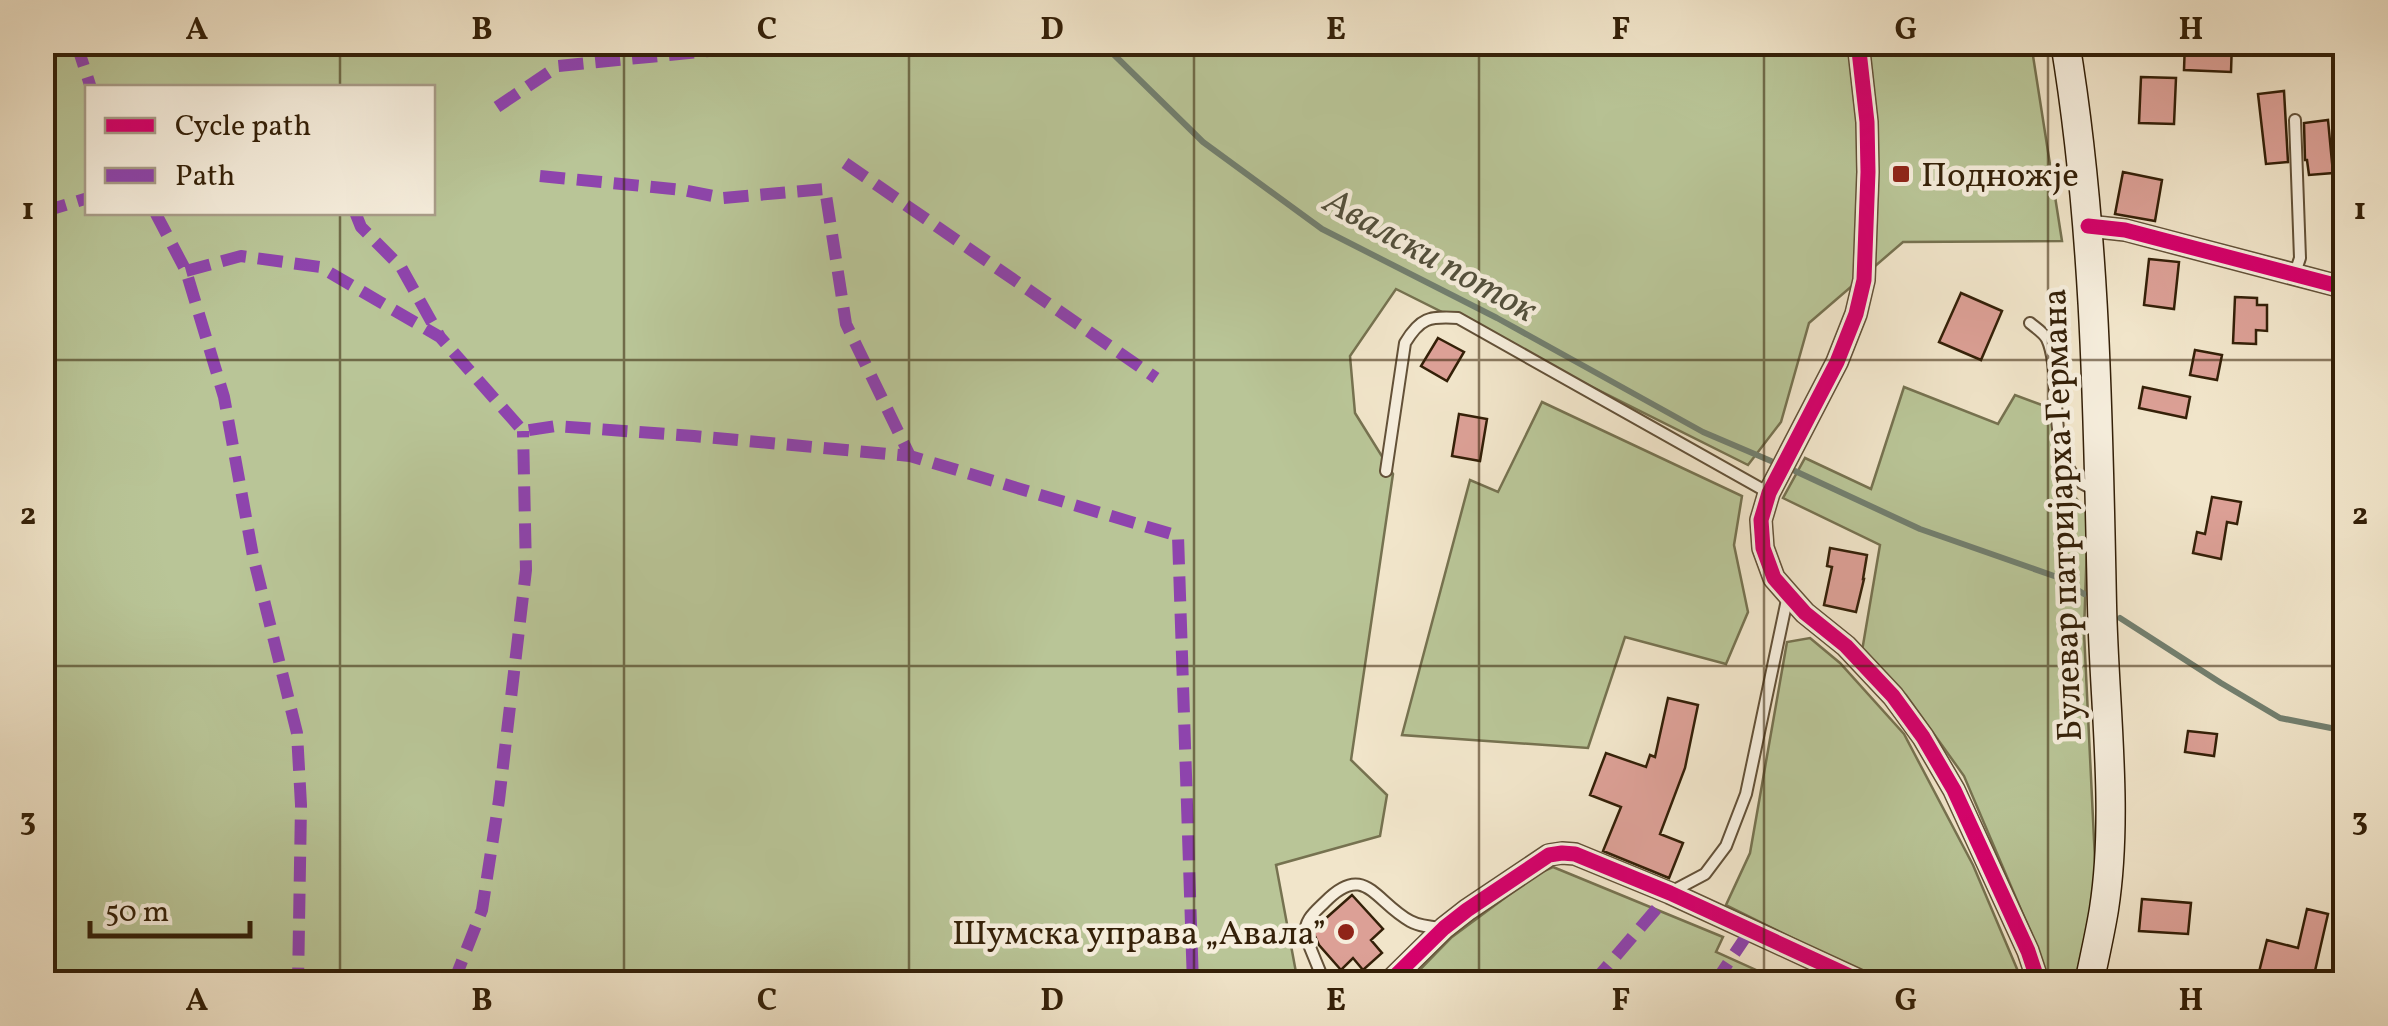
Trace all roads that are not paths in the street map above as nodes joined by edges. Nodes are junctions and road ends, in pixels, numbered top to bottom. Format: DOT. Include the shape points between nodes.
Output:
graph roads {
  1 [pos="1858,42"];
  2 [pos="2065,42"];
  3 [pos="2294,120"];
  4 [pos="2088,226"];
  5 [pos="2295,274"];
  6 [pos="2346,288"];
  7 [pos="2030,323"];
  8 [pos="1386,471"];
  9 [pos="2100,488"];
  10 [pos="1769,493"];
  11 [pos="1788,594"];
  12 [pos="1670,892"];
  13 [pos="1444,928"];
  14 [pos="1325,984"];
  15 [pos="1387,984"];
  16 [pos="1867,984"];
  17 [pos="2040,984"];
  18 [pos="2089,984"];
  1 -- 10 [label="street" via="1868,172 1864,280 1838,362"];
  2 -- 4 [label="main road, Булевар патријарха Германа"];
  3 -- 5 [label="lane" via="2300,258"];
  4 -- 5 [label="street"];
  4 -- 9 [label="main road, Булевар патријарха Германа"];
  5 -- 6 [label="street"];
  7 -- 9 [label="lane" via="2046,336 2052,354 2063,455 2072,475 2088,488"];
  8 -- 10 [label="lane" via="1405,344 1415,326 1441,317 1458,318"];
  9 -- 18 [label="main road, Булевар патријарха Германа" via="2110,841"];
  10 -- 11 [label="street" via="1763,548"];
  11 -- 12 [label="lane" via="1746,794 1726,846 1705,874"];
  11 -- 17 [label="street" via="1894,696 1923,736"];
  12 -- 13 [label="street" via="1562,852 1543,858"];
  12 -- 16 [label="street"];
  13 -- 14 [label="lane" via="1414,924 1359,885 1338,888 1304,928"];
  13 -- 15 [label="street"];
}
